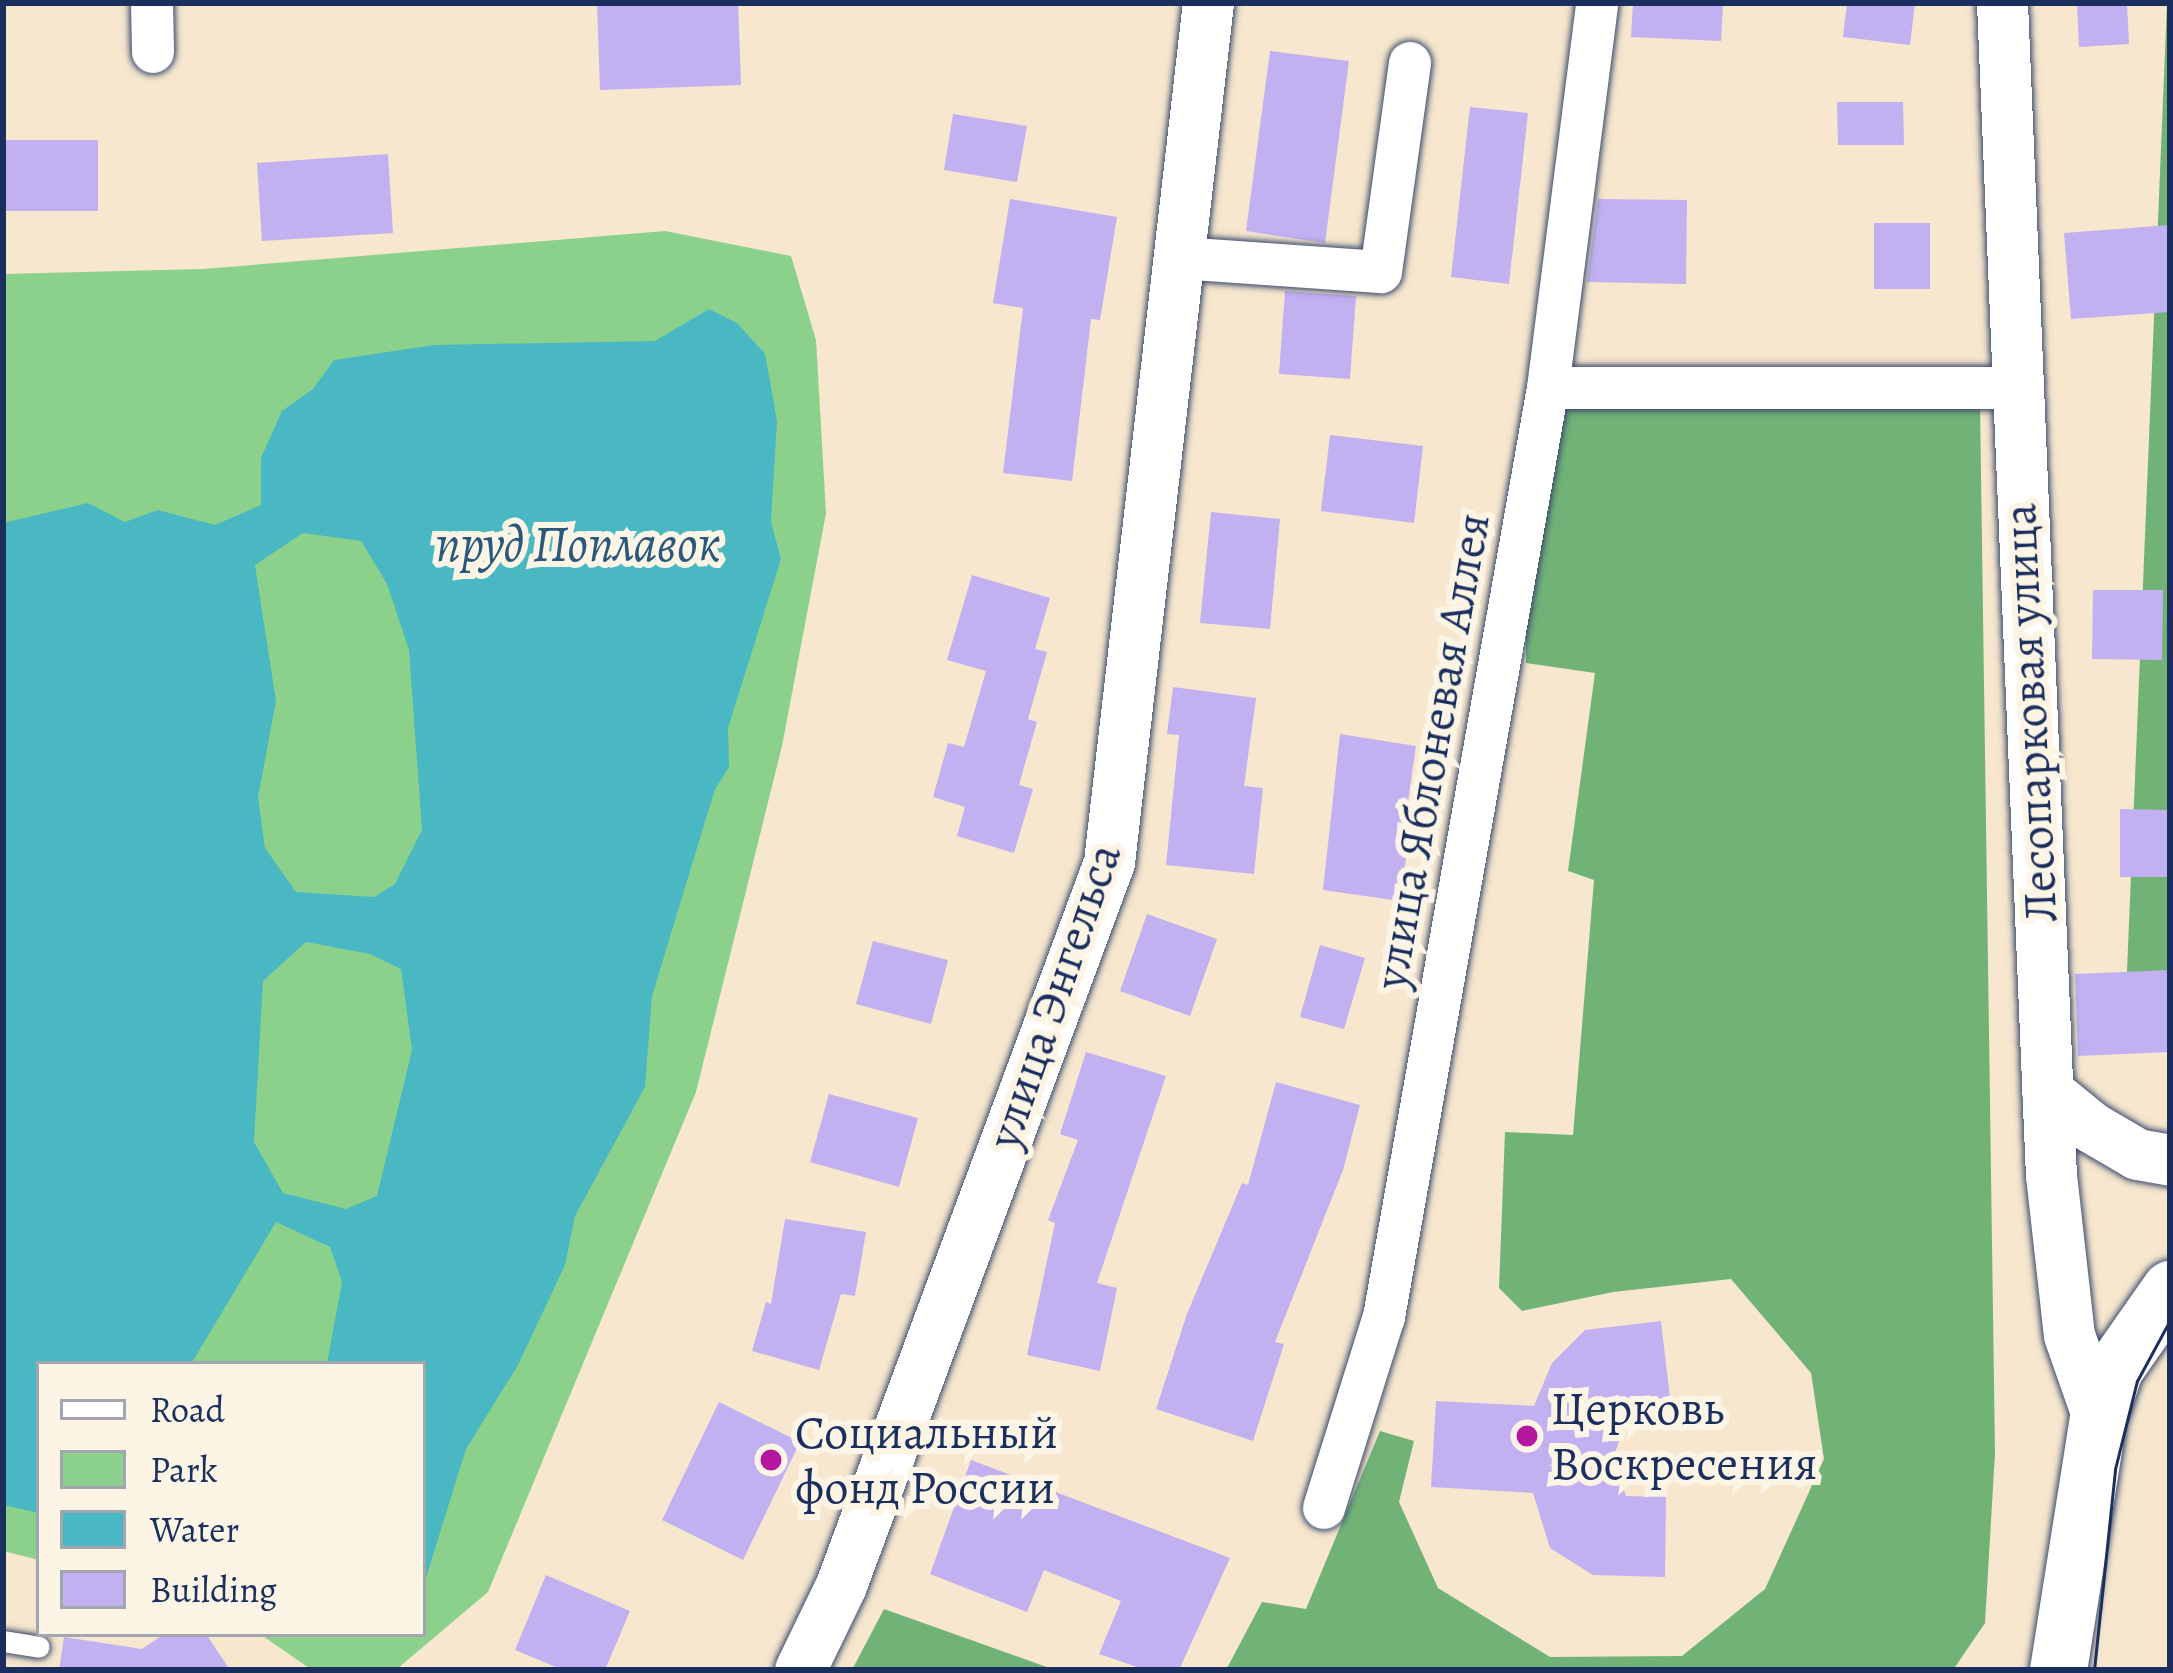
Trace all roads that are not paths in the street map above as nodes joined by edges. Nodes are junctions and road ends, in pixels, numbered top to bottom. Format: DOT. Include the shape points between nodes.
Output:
graph roads {
  1 [pos="152,3"];
  2 [pos="1208,3"];
  3 [pos="1597,3"];
  4 [pos="2002,3"];
  5 [pos="153,52"];
  6 [pos="1410,63"];
  7 [pos="1179,258"];
  8 [pos="1547,388"];
  9 [pos="2015,388"];
  10 [pos="2048,1091"];
  11 [pos="2170,1160"];
  12 [pos="2170,1289"];
  13 [pos="2098,1418"];
  14 [pos="1324,1508"];
  15 [pos="3,1641"];
  16 [pos="39,1647"];
  17 [pos="800,1670"];
  18 [pos="2058,1670"];
  1 -- 5 [label="street"];
  2 -- 7 [label="street, улица Энгельса"];
  3 -- 8 [label="street, улица Яблоневая Аллея"];
  4 -- 9 [label="street, Лесопарковая улица"];
  6 -- 7 [label="street" via="1381,272"];
  7 -- 17 [label="street, улица Энгельса" via="1108,862 842,1585"];
  8 -- 9 [label="street"];
  8 -- 14 [label="street, улица Яблоневая Аллея" via="1384,1316"];
  9 -- 10 [label="street, Лесопарковая улица"];
  10 -- 11 [label="street" via="2137,1154"];
  10 -- 13 [label="street, Лесопарковая улица" via="2069,1335"];
  12 -- 13 [label="main road" via="2114,1369"];
  13 -- 18 [label="main road"];
  15 -- 16 [label="lane"];
}
